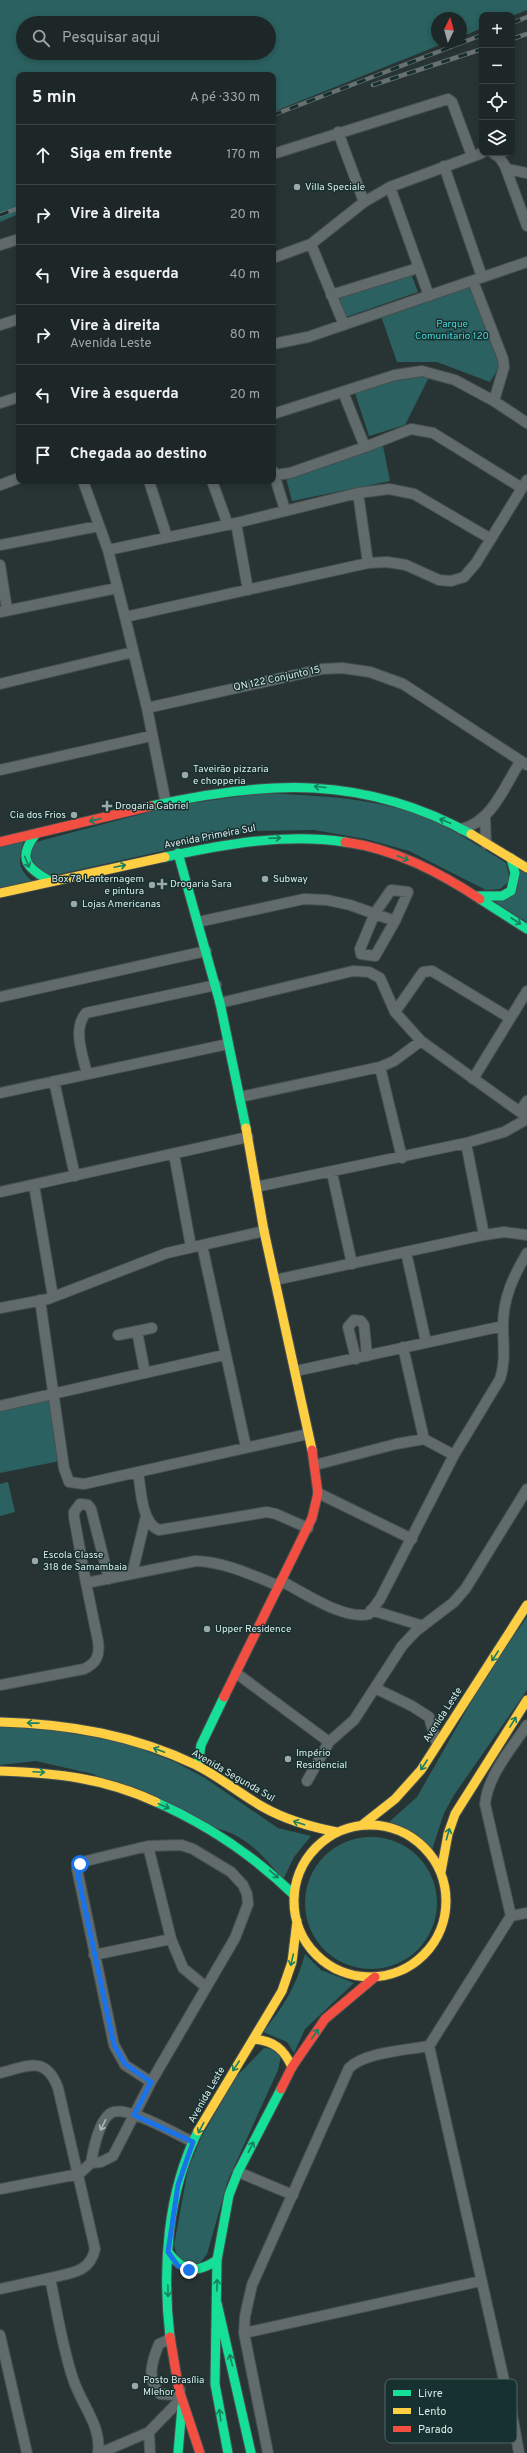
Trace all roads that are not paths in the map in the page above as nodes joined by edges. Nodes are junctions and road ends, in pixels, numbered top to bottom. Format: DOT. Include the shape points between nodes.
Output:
graph roads {
  1 [pos="338,132"];
  2 [pos="276,153"];
  3 [pos="479,153"];
  4 [pos="472,156"];
  5 [pos="497,156"];
  6 [pos="444,166"];
  7 [pos="506,169"];
  8 [pos="527,173"];
  9 [pos="390,187"];
  10 [pos="364,202"];
  11 [pos="523,203"];
  12 [pos="527,226"];
  13 [pos="16,240"];
  14 [pos="311,244"];
  15 [pos="0,245"];
  16 [pos="276,257"];
  17 [pos="527,262"];
  18 [pos="418,268"];
  19 [pos="478,279"];
  20 [pos="331,295"];
  21 [pos="429,296"];
  22 [pos="16,320"];
  23 [pos="0,325"];
  24 [pos="344,325"];
  25 [pos="276,343"];
  26 [pos="344,392"];
  27 [pos="16,398"];
  28 [pos="494,401"];
  29 [pos="0,403"];
  30 [pos="276,413"];
  31 [pos="527,422"];
  32 [pos="365,447"];
  33 [pos="276,473"];
  34 [pos="16,479"];
  35 [pos="276,480"];
  36 [pos="83,484"];
  37 [pos="150,484"];
  38 [pos="213,484"];
  39 [pos="524,484"];
  40 [pos="0,486"];
  41 [pos="358,493"];
  42 [pos="285,510"];
  43 [pos="232,524"];
  44 [pos="99,526"];
  45 [pos="167,537"];
  46 [pos="491,539"];
  47 [pos="0,545"];
  48 [pos="108,550"];
  49 [pos="368,563"];
  50 [pos="0,565"];
  51 [pos="117,588"];
  52 [pos="248,590"];
  53 [pos="4,611"];
  54 [pos="125,617"];
  55 [pos="133,652"];
  56 [pos="0,684"];
  57 [pos="147,708"];
  58 [pos="151,736"];
  59 [pos="524,763"];
  60 [pos="0,770"];
  61 [pos="166,804"];
  62 [pos="485,818"];
  63 [pos="461,829"];
  64 [pos="35,835"];
  65 [pos="0,842"];
  66 [pos="486,844"];
  67 [pos="178,853"];
  68 [pos="511,858"];
  69 [pos="527,868"];
  70 [pos="50,881"];
  71 [pos="0,892"];
  72 [pos="476,896"];
  73 [pos="375,913"];
  74 [pos="395,921"];
  75 [pos="198,922"];
  76 [pos="527,929"];
  77 [pos="206,951"];
  78 [pos="216,985"];
  79 [pos="527,991"];
  80 [pos="0,997"];
  81 [pos="220,1003"];
  82 [pos="395,1012"];
  83 [pos="510,1018"];
  84 [pos="421,1041"];
  85 [pos="228,1044"];
  86 [pos="380,1067"];
  87 [pos="87,1074"];
  88 [pos="473,1079"];
  89 [pos="54,1081"];
  90 [pos="0,1093"];
  91 [pos="240,1097"];
  92 [pos="527,1101"];
  93 [pos="525,1116"];
  94 [pos="248,1137"];
  95 [pos="466,1143"];
  96 [pos="174,1154"];
  97 [pos="402,1158"];
  98 [pos="332,1173"];
  99 [pos="75,1176"];
  100 [pos="34,1185"];
  101 [pos="256,1187"];
  102 [pos="0,1192"];
  103 [pos="264,1231"];
  104 [pos="484,1235"];
  105 [pos="527,1235"];
  106 [pos="202,1245"];
  107 [pos="191,1247"];
  108 [pos="406,1252"];
  109 [pos="527,1253"];
  110 [pos="352,1264"];
  111 [pos="275,1280"];
  112 [pos="53,1297"];
  113 [pos="40,1300"];
  114 [pos="0,1308"];
  115 [pos="503,1326"];
  116 [pos="152,1328"];
  117 [pos="138,1331"];
  118 [pos="118,1335"];
  119 [pos="426,1342"];
  120 [pos="403,1347"];
  121 [pos="224,1355"];
  122 [pos="367,1356"];
  123 [pos="356,1359"];
  124 [pos="296,1371"];
  125 [pos="145,1373"];
  126 [pos="54,1393"];
  127 [pos="0,1406"];
  128 [pos="308,1434"];
  129 [pos="424,1440"];
  130 [pos="246,1447"];
  131 [pos="454,1455"];
  132 [pos="315,1465"];
  133 [pos="138,1472"];
  134 [pos="527,1489"];
  135 [pos="318,1493"];
  136 [pos="146,1516"];
  137 [pos="308,1528"];
  138 [pos="412,1539"];
  139 [pos="132,1574"];
  140 [pos="109,1579"];
  141 [pos="86,1583"];
  142 [pos="280,1584"];
  143 [pos="527,1605"];
  144 [pos="371,1610"];
  145 [pos="422,1626"];
  146 [pos="236,1672"];
  147 [pos="0,1685"];
  148 [pos="375,1688"];
  149 [pos="527,1700"];
  150 [pos="0,1722"];
  151 [pos="527,1725"];
  152 [pos="329,1742"];
  153 [pos="201,1744"];
  154 [pos="437,1744"];
  155 [pos="180,1758"];
  156 [pos="198,1766"];
  157 [pos="0,1771"];
  158 [pos="307,1781"];
  159 [pos="362,1825"];
  160 [pos="337,1832"];
  161 [pos="148,1846"];
  162 [pos="441,1872"];
  163 [pos="294,1895"];
  164 [pos="527,1913"];
  165 [pos="511,1916"];
  166 [pos="297,1921"];
  167 [pos="171,1940"];
  168 [pos="94,1955"];
  169 [pos="375,1977"];
  170 [pos="206,1987"];
  171 [pos="254,2040"];
  172 [pos="429,2046"];
  173 [pos="292,2067"];
  174 [pos="0,2073"];
  175 [pos="151,2082"];
  176 [pos="134,2115"];
  177 [pos="193,2142"];
  178 [pos="91,2163"];
  179 [pos="238,2172"];
  180 [pos="79,2174"];
  181 [pos="0,2189"];
  182 [pos="293,2195"];
  183 [pos="168,2252"];
  184 [pos="217,2260"];
  185 [pos="50,2278"];
  186 [pos="481,2281"];
  187 [pos="0,2289"];
  188 [pos="217,2303"];
  189 [pos="244,2333"];
  190 [pos="0,2335"];
  191 [pos="170,2339"];
  192 [pos="503,2379"];
  193 [pos="10,2382"];
  194 [pos="0,2385"];
  195 [pos="181,2399"];
  196 [pos="149,2432"];
  197 [pos="517,2443"];
  198 [pos="27,2453"];
  199 [pos="99,2453"];
  200 [pos="150,2453"];
  201 [pos="178,2453"];
  202 [pos="200,2453"];
  203 [pos="228,2453"];
  204 [pos="251,2453"];
  205 [pos="268,2453"];
  206 [pos="518,2453"];
  1 -- 2 [label="street"];
  1 -- 4 [label="street" via="448,99 452,102"];
  1 -- 10 [label="street"];
  3 -- 4 [label="street"];
  4 -- 6 [label="street"];
  5 -- 7 [label="street"];
  6 -- 9 [label="street"];
  6 -- 19 [label="street"];
  7 -- 8 [label="street"];
  7 -- 11 [label="street"];
  9 -- 10 [label="street"];
  9 -- 18 [label="street"];
  10 -- 14 [label="street"];
  11 -- 12 [label="street"];
  13 -- 15 [label="street"];
  14 -- 16 [label="street"];
  14 -- 20 [label="street"];
  17 -- 19 [label="street"];
  18 -- 20 [label="street"];
  18 -- 21 [label="street"];
  19 -- 21 [label="street"];
  19 -- 28 [label="street" via="503,359 504,367"];
  20 -- 24 [label="street"];
  21 -- 24 [label="street"];
  22 -- 23 [label="street"];
  24 -- 25 [label="street" via="308,337"];
  26 -- 28 [label="street" via="395,375 422,371 455,380"];
  26 -- 30 [label="street"];
  26 -- 32 [label="street"];
  27 -- 29 [label="street"];
  28 -- 31 [label="street"];
  32 -- 33 [label="street" via="290,473"];
  32 -- 39 [label="street" via="411,429 426,430"];
  34 -- 40 [label="street"];
  35 -- 42 [label="street"];
  36 -- 44 [label="street"];
  37 -- 45 [label="street"];
  38 -- 43 [label="street"];
  39 -- 46 [label="street"];
  41 -- 42 [label="street"];
  41 -- 46 [label="street" via="389,489 414,494"];
  41 -- 49 [label="street"];
  42 -- 43 [label="street"];
  43 -- 45 [label="street"];
  43 -- 52 [label="street"];
  44 -- 47 [label="street"];
  44 -- 48 [label="street"];
  45 -- 48 [label="street"];
  46 -- 49 [label="street" via="464,577 451,581 439,580 406,565"];
  48 -- 51 [label="street"];
  49 -- 52 [label="street"];
  50 -- 53 [label="street"];
  51 -- 53 [label="street"];
  51 -- 54 [label="street"];
  52 -- 54 [label="street"];
  54 -- 55 [label="street"];
  55 -- 56 [label="street"];
  55 -- 57 [label="street"];
  57 -- 58 [label="street"];
  57 -- 59 [label="street, QN 122 Conjunto 15" via="300,673 342,668 376,674 403,684"];
  58 -- 60 [label="street"];
  58 -- 61 [label="street"];
  59 -- 62 [label="street"];
  63 -- 61 [label="main road, one-way" via="394,801 349,790 303,785 263,787"];
  61 -- 64 [label="main road, one-way"];
  62 -- 63 [label="street" via="473,826"];
  62 -- 66 [label="street"];
  63 -- 66 [label="main road"];
  64 -- 65 [label="main road"];
  64 -- 70 [label="main road, one-way" via="25,848 25,862 34,872"];
  66 -- 68 [label="main road"];
  70 -- 67 [label="main road, Avenida Primeira Sul, one-way"];
  67 -- 72 [label="main road, Avenida Primeira Sul, one-way" via="248,839 306,837 332,840 390,852 437,873"];
  67 -- 75 [label="main road"];
  68 -- 69 [label="main road"];
  68 -- 72 [label="main road" via="515,873 511,891 502,896"];
  70 -- 71 [label="main road, Avenida Primeira Sul"];
  72 -- 76 [label="main road, Avenida Primeira Sul, one-way"];
  73 -- 74 [label="street"];
  73 -- 74 [label="street" via="391,890 408,892"];
  73 -- 74 [label="street" via="360,949 362,954 375,956"];
  73 -- 75 [label="street" via="327,900 304,899"];
  75 -- 77 [label="main road"];
  77 -- 78 [label="main road"];
  77 -- 80 [label="street"];
  78 -- 81 [label="main road"];
  78 -- 87 [label="street" via="86,1013 81,1019 80,1042"];
  79 -- 83 [label="street"];
  81 -- 82 [label="street" via="353,972 369,972 380,978"];
  81 -- 85 [label="main road"];
  82 -- 83 [label="street" via="423,972 432,970"];
  82 -- 84 [label="street"];
  83 -- 88 [label="street"];
  84 -- 86 [label="street" via="394,1061"];
  84 -- 88 [label="street"];
  85 -- 87 [label="street"];
  85 -- 91 [label="main road"];
  86 -- 91 [label="street"];
  86 -- 97 [label="street"];
  87 -- 89 [label="street"];
  88 -- 93 [label="street"];
  89 -- 90 [label="street"];
  89 -- 99 [label="street"];
  91 -- 94 [label="main road"];
  92 -- 93 [label="street"];
  93 -- 95 [label="street" via="504,1132"];
  94 -- 96 [label="street"];
  94 -- 101 [label="main road"];
  95 -- 97 [label="street"];
  95 -- 104 [label="street"];
  96 -- 99 [label="street"];
  96 -- 107 [label="street"];
  97 -- 98 [label="street"];
  98 -- 101 [label="street"];
  98 -- 110 [label="street"];
  99 -- 100 [label="street"];
  100 -- 102 [label="street"];
  100 -- 112 [label="street"];
  101 -- 103 [label="main road"];
  103 -- 106 [label="street"];
  103 -- 111 [label="main road"];
  104 -- 105 [label="street" via="504,1232"];
  104 -- 108 [label="street"];
  106 -- 107 [label="street"];
  106 -- 121 [label="street"];
  107 -- 112 [label="street" via="142,1261"];
  108 -- 110 [label="street"];
  108 -- 119 [label="street"];
  109 -- 115 [label="street" via="513,1277 507,1294"];
  110 -- 111 [label="street"];
  111 -- 124 [label="main road"];
  112 -- 113 [label="street"];
  113 -- 114 [label="street"];
  113 -- 126 [label="street"];
  115 -- 119 [label="street"];
  115 -- 131 [label="street" via="504,1361 500,1379"];
  116 -- 117 [label="street"];
  117 -- 118 [label="street"];
  117 -- 125 [label="street"];
  119 -- 120 [label="street"];
  120 -- 122 [label="street"];
  120 -- 129 [label="street"];
  121 -- 125 [label="street"];
  121 -- 130 [label="street"];
  122 -- 123 [label="street"];
  122 -- 123 [label="street" via="364,1325 354,1320 348,1327"];
  123 -- 124 [label="street"];
  124 -- 128 [label="main road"];
  125 -- 126 [label="street"];
  126 -- 127 [label="street"];
  126 -- 133 [label="street" via="64,1468 69,1482 84,1484"];
  128 -- 130 [label="street"];
  128 -- 132 [label="main road"];
  129 -- 131 [label="street"];
  129 -- 132 [label="street" via="396,1444"];
  130 -- 133 [label="street"];
  131 -- 138 [label="street"];
  132 -- 135 [label="main road"];
  133 -- 136 [label="street"];
  134 -- 145 [label="street" via="466,1588 454,1602"];
  135 -- 137 [label="main road"];
  135 -- 138 [label="street"];
  136 -- 137 [label="street" via="151,1526 163,1530 267,1512"];
  136 -- 139 [label="street"];
  137 -- 142 [label="main road"];
  138 -- 144 [label="street" via="380,1599"];
  139 -- 140 [label="street"];
  139 -- 142 [label="street" via="178,1563 210,1562"];
  140 -- 141 [label="street"];
  140 -- 141 [label="street" via="91,1509 88,1505 80,1504 74,1512 74,1517"];
  141 -- 147 [label="street" via="98,1641 99,1650 95,1662 84,1669"];
  142 -- 144 [label="street" via="342,1612 361,1616 369,1614"];
  142 -- 146 [label="main road"];
  143 -- 154 [label="main road, Avenida Leste, one-way"];
  144 -- 145 [label="street"];
  145 -- 148 [label="street" via="402,1646"];
  146 -- 152 [label="street"];
  146 -- 153 [label="main road"];
  148 -- 152 [label="street" via="354,1720"];
  148 -- 154 [label="street" via="429,1717"];
  162 -- 149 [label="main road, one-way" via="448,1834 455,1814"];
  155 -- 150 [label="main road, Avenida Segunda Sul, one-way" via="138,1742 90,1729 41,1723"];
  151 -- 165 [label="street" via="488,1789 485,1804"];
  152 -- 158 [label="street"];
  153 -- 155 [label="main road"];
  153 -- 156 [label="main road"];
  154 -- 159 [label="main road, Avenida Leste, one-way" via="410,1784"];
  155 -- 156 [label="main road, Avenida Segunda Sul"];
  160 -- 156 [label="main road, Avenida Segunda Sul, one-way" via="286,1818"];
  157 -- 163 [label="main road, one-way" via="41,1772 90,1779 128,1791 173,1810 257,1860"];
  159 -- 160 [label="main road"];
  159 -- 162 [label="main road" via="387,1827 410,1836 428,1851"];
  160 -- 163 [label="main road" via="315,1848 301,1870"];
  161 -- 167 [label="street"];
  161 -- 168 [label="street" via="86,1861 77,1869"];
  161 -- 170 [label="street" via="181,1845 193,1849 231,1872 243,1884 248,1904 244,1916 235,1938"];
  162 -- 169 [label="main road" via="447,1895 445,1919 435,1941 420,1959 399,1972"];
  163 -- 166 [label="main road"];
  164 -- 165 [label="street"];
  165 -- 172 [label="street"];
  166 -- 169 [label="main road" via="308,1945 326,1963 350,1974"];
  166 -- 171 [label="main road, Avenida Leste, one-way" via="289,1974"];
  167 -- 168 [label="street"];
  167 -- 170 [label="street" via="183,1968"];
  168 -- 175 [label="street" via="118,2056"];
  173 -- 169 [label="main road, one-way" via="326,2019"];
  170 -- 175 [label="street"];
  171 -- 173 [label="main road" via="265,2040 280,2045"];
  171 -- 177 [label="main road, Avenida Leste, one-way" via="219,2093"];
  172 -- 182 [label="street" via="367,2058 355,2062 349,2068"];
  172 -- 186 [label="street"];
  179 -- 173 [label="main road, one-way"];
  174 -- 180 [label="street" via="29,2066 48,2069 53,2075"];
  175 -- 176 [label="street"];
  176 -- 177 [label="street"];
  176 -- 178 [label="street" via="113,2156"];
  176 -- 178 [label="street, one-way" via="120,2110 107,2116 97,2136"];
  177 -- 183 [label="main road, Avenida Leste" via="178,2185"];
  178 -- 180 [label="street"];
  179 -- 182 [label="street"];
  179 -- 184 [label="main road" via="229,2195"];
  180 -- 181 [label="street"];
  180 -- 185 [label="street" via="93,2236 93,2259 87,2267 77,2272"];
  182 -- 189 [label="street" via="252,2285 244,2316"];
  183 -- 184 [label="main road" via="178,2266 189,2270 203,2270"];
  183 -- 191 [label="main road, Avenida Leste, one-way"];
  188 -- 184 [label="main road, one-way"];
  185 -- 187 [label="street"];
  185 -- 199 [label="street" via="73,2380 97,2430"];
  186 -- 189 [label="street"];
  186 -- 192 [label="street"];
  203 -- 188 [label="main road, one-way" via="215,2384"];
  204 -- 188 [label="main road, one-way"];
  189 -- 205 [label="street"];
  190 -- 193 [label="street"];
  191 -- 195 [label="main road, Avenida Leste"];
  191 -- 195 [label="street" via="159,2344 153,2359 152,2382 160,2394 175,2395"];
  193 -- 194 [label="street"];
  193 -- 198 [label="street"];
  195 -- 196 [label="street"];
  195 -- 201 [label="main road"];
  195 -- 202 [label="main road, Avenida Leste"];
  196 -- 199 [label="street"];
  196 -- 200 [label="street"];
  197 -- 206 [label="street"];
}
